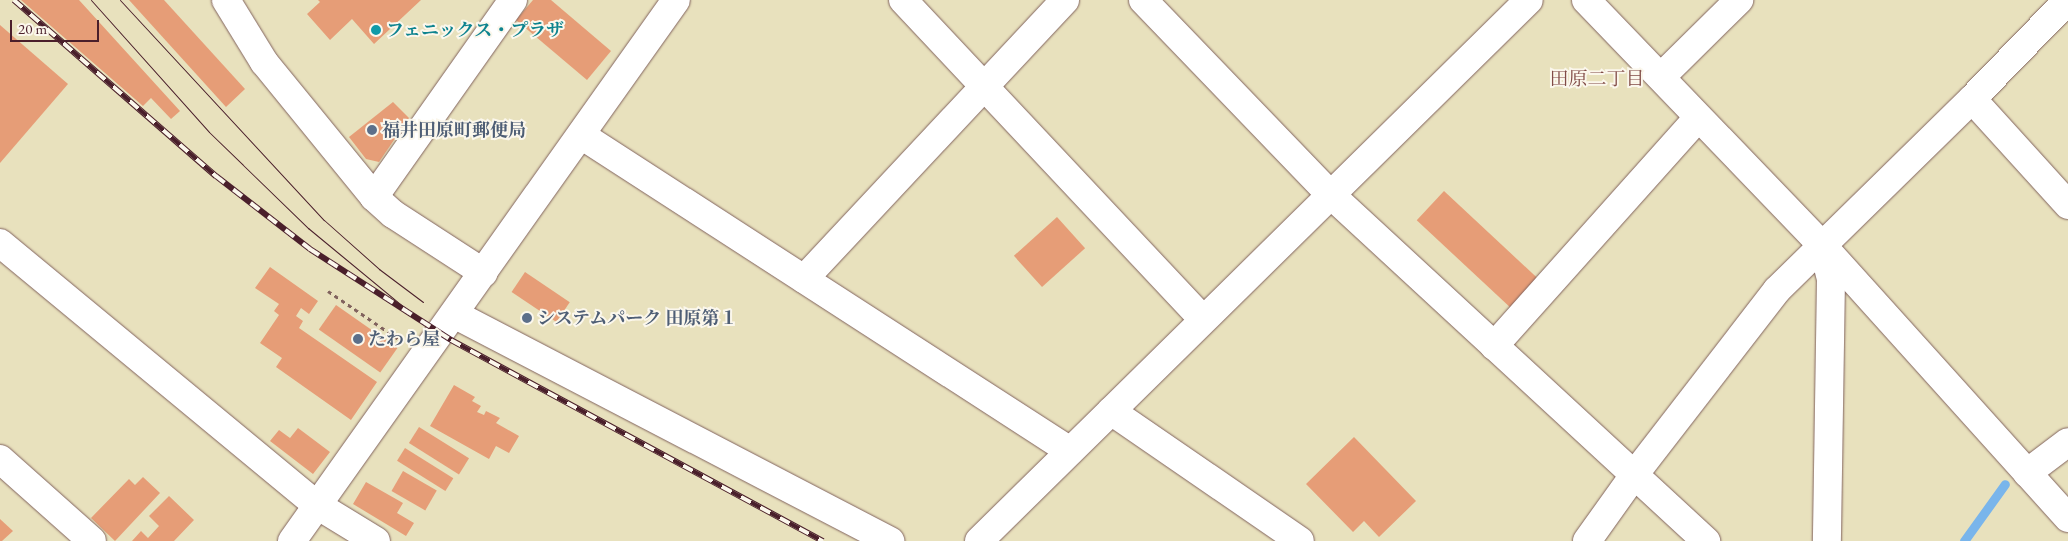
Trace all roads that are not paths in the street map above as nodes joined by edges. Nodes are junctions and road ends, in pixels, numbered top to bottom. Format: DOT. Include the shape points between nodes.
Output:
graph roads {
  1 [pos="226,0"];
  2 [pos="513,0"];
  3 [pos="676,0"];
  4 [pos="903,0"];
  5 [pos="1065,0"];
  6 [pos="1143,0"];
  7 [pos="1529,0"];
  8 [pos="1586,0"];
  9 [pos="1739,0"];
  10 [pos="2068,0"];
  11 [pos="1661,77"];
  12 [pos="985,86"];
  13 [pos="1972,99"];
  14 [pos="1698,118"];
  15 [pos="580,135"];
  16 [pos="1330,194"];
  17 [pos="374,197"];
  18 [pos="2068,205"];
  19 [pos="0,243"];
  20 [pos="1823,246"];
  21 [pos="484,273"];
  22 [pos="804,279"];
  23 [pos="454,314"];
  24 [pos="1203,319"];
  25 [pos="1494,346"];
  26 [pos="1111,411"];
  27 [pos="2068,442"];
  28 [pos="1070,451"];
  29 [pos="0,459"];
  30 [pos="2027,473"];
  31 [pos="1634,475"];
  32 [pos="316,505"];
  33 [pos="2068,518"];
  34 [pos="92,541"];
  35 [pos="292,541"];
  36 [pos="376,541"];
  37 [pos="890,541"];
  38 [pos="979,541"];
  39 [pos="1300,541"];
  40 [pos="1587,541"];
  41 [pos="1706,541"];
  42 [pos="1828,541"];
  1 -- 17 [label="street" via="264,62"];
  2 -- 17 [label="street"];
  3 -- 15 [label="street"];
  4 -- 12 [label="street"];
  5 -- 12 [label="street"];
  6 -- 16 [label="street"];
  7 -- 16 [label="street"];
  8 -- 11 [label="street"];
  9 -- 11 [label="street"];
  10 -- 13 [label="street"];
  11 -- 14 [label="street"];
  12 -- 22 [label="street"];
  12 -- 24 [label="street"];
  13 -- 18 [label="street"];
  13 -- 20 [label="street"];
  14 -- 20 [label="street"];
  14 -- 25 [label="street"];
  15 -- 21 [label="street"];
  15 -- 22 [label="street"];
  16 -- 24 [label="street"];
  16 -- 25 [label="street"];
  17 -- 21 [label="street" via="393,214"];
  19 -- 32 [label="street"];
  20 -- 30 [label="street"];
  20 -- 31 [label="street" via="1777,290"];
  20 -- 42 [label="street" via="1831,279"];
  21 -- 23 [label="street"];
  22 -- 28 [label="street"];
  23 -- 32 [label="street"];
  23 -- 37 [label="street"];
  24 -- 26 [label="street"];
  25 -- 31 [label="street"];
  26 -- 28 [label="street"];
  26 -- 39 [label="street"];
  27 -- 30 [label="street"];
  28 -- 38 [label="street"];
  29 -- 34 [label="street"];
  30 -- 33 [label="street"];
  31 -- 40 [label="street"];
  31 -- 41 [label="street"];
  32 -- 35 [label="street"];
  32 -- 36 [label="street"];
}
